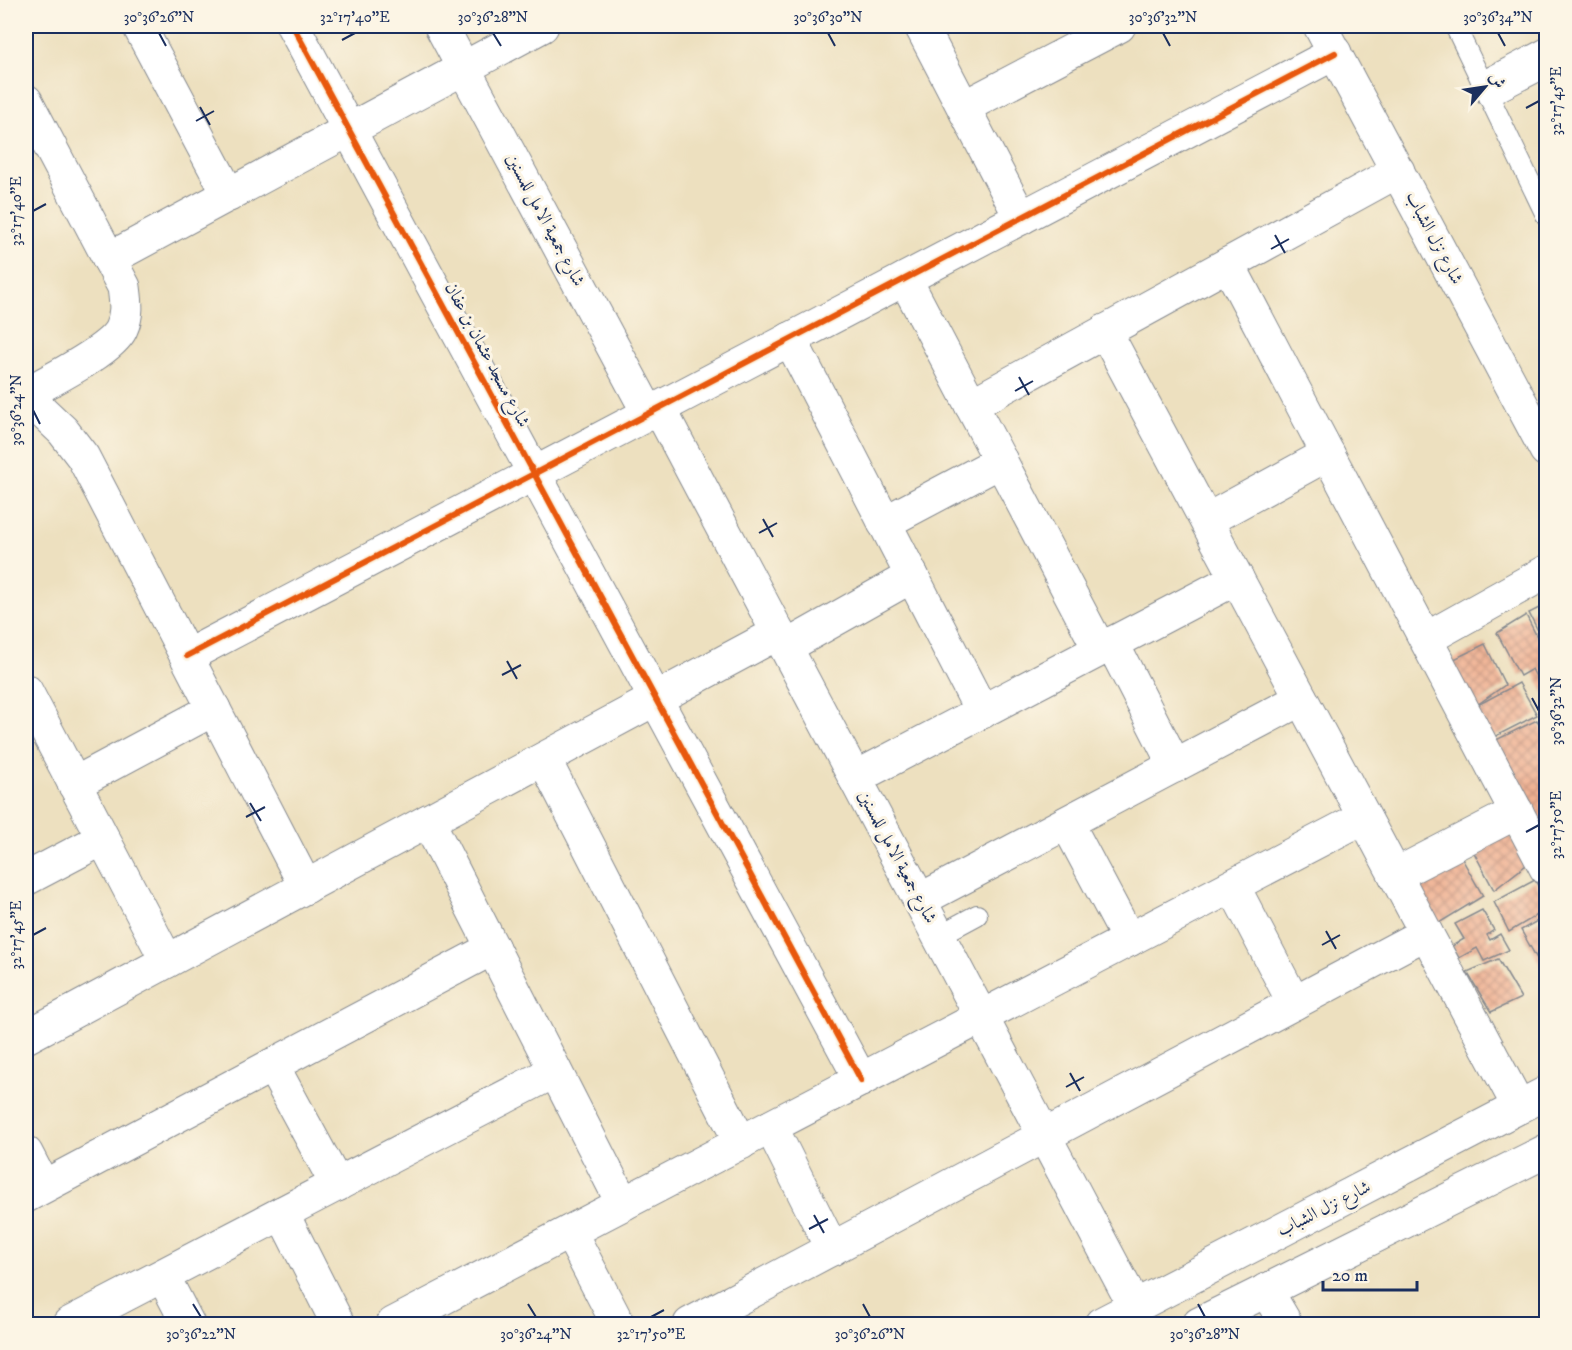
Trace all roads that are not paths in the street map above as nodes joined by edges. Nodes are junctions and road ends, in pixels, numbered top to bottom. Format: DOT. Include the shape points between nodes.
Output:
graph roads {
  1 [pos="139,26"];
  2 [pos="293,26"];
  3 [pos="441,26"];
  4 [pos="542,26"];
  5 [pos="921,26"];
  6 [pos="1455,26"];
  7 [pos="1098,30"];
  8 [pos="1328,39"];
  9 [pos="1546,48"];
  10 [pos="1546,67"];
  11 [pos="464,68"];
  12 [pos="1485,90"];
  13 [pos="964,107"];
  14 [pos="27,108"];
  15 [pos="349,130"];
  16 [pos="1398,171"];
  17 [pos="229,195"];
  18 [pos="1546,215"];
  19 [pos="1021,218"];
  20 [pos="109,259"];
  21 [pos="1228,264"];
  22 [pos="905,279"];
  23 [pos="1105,331"];
  24 [pos="790,339"];
  25 [pos="26,395"];
  26 [pos="971,405"];
  27 [pos="654,411"];
  28 [pos="1546,450"];
  29 [pos="1328,454"];
  30 [pos="1001,461"];
  31 [pos="534,474"];
  32 [pos="1206,520"];
  33 [pos="885,523"];
  34 [pos="1546,572"];
  35 [pos="912,576"];
  36 [pos="1237,578"];
  37 [pos="1426,639"];
  38 [pos="782,640"];
  39 [pos="1106,647"];
  40 [pos="187,656"];
  41 [pos="656,699"];
  42 [pos="1301,699"];
  43 [pos="214,709"];
  44 [pos="30,711"];
  45 [pos="982,712"];
  46 [pos="544,759"];
  47 [pos="1175,766"];
  48 [pos="855,778"];
  49 [pos="74,784"];
  50 [pos="1517,812"];
  51 [pos="1364,817"];
  52 [pos="428,821"];
  53 [pos="1067,823"];
  54 [pos="102,839"];
  55 [pos="1546,868"];
  56 [pos="1395,875"];
  57 [pos="26,879"];
  58 [pos="1233,886"];
  59 [pos="306,887"];
  60 [pos="920,900"];
  61 [pos="977,915"];
  62 [pos="1426,933"];
  63 [pos="938,936"];
  64 [pos="1129,940"];
  65 [pos="493,948"];
  66 [pos="167,961"];
  67 [pos="1294,1003"];
  68 [pos="981,1017"];
  69 [pos="29,1027"];
  70 [pos="272,1065"];
  71 [pos="555,1071"];
  72 [pos="861,1080"];
  73 [pos="1533,1100"];
  74 [pos="771,1127"];
  75 [pos="1045,1136"];
  76 [pos="741,1143"];
  77 [pos="1546,1151"];
  78 [pos="26,1153"];
  79 [pos="337,1185"];
  80 [pos="34,1191"];
  81 [pos="623,1204"];
  82 [pos="282,1213"];
  83 [pos="570,1232"];
  84 [pos="832,1249"];
  85 [pos="163,1276"];
  86 [pos="1266,1290"];
  87 [pos="1135,1307"];
  88 [pos="707,1320"];
  89 [pos="69,1324"];
  90 [pos="188,1324"];
  91 [pos="338,1324"];
  92 [pos="393,1324"];
  93 [pos="618,1324"];
  94 [pos="1101,1324"];
  95 [pos="1199,1324"];
  96 [pos="1286,1324"];
  1 -- 17 [label="street"];
  2 -- 15 [label="street, شارع مسجد عثمان بن عفان"];
  3 -- 11 [label="street, شارع جمعية الامل للمسنين"];
  4 -- 11 [label="street"];
  5 -- 13 [label="street"];
  6 -- 12 [label="lane"];
  7 -- 13 [label="street"];
  8 -- 16 [label="street, شارع نزل الشباب"];
  8 -- 19 [label="street"];
  9 -- 12 [label="lane"];
  10 -- 12 [label="lane"];
  11 -- 15 [label="street"];
  11 -- 27 [label="street, شارع جمعية الامل للمسنين"];
  12 -- 18 [label="lane"];
  13 -- 19 [label="street"];
  14 -- 20 [label="street"];
  15 -- 17 [label="street"];
  15 -- 31 [label="street, شارع مسجد عثمان بن عفان"];
  16 -- 21 [label="street"];
  16 -- 28 [label="street, شارع نزل الشباب"];
  17 -- 20 [label="street"];
  19 -- 22 [label="street"];
  20 -- 25 [label="street" via="124,287 127,309 121,330 106,347"];
  21 -- 23 [label="street"];
  21 -- 29 [label="street"];
  22 -- 24 [label="street"];
  22 -- 26 [label="street"];
  23 -- 26 [label="street"];
  23 -- 32 [label="street"];
  24 -- 27 [label="street"];
  24 -- 33 [label="street"];
  25 -- 40 [label="street" via="83,457"];
  26 -- 30 [label="street"];
  27 -- 31 [label="street"];
  27 -- 38 [label="street, شارع جمعية الامل للمسنين"];
  29 -- 32 [label="street"];
  29 -- 37 [label="street"];
  30 -- 33 [label="street"];
  30 -- 39 [label="street"];
  31 -- 40 [label="street"];
  31 -- 41 [label="street, شارع مسجد عثمان بن عفان"];
  32 -- 36 [label="street"];
  33 -- 35 [label="street"];
  34 -- 37 [label="street"];
  35 -- 38 [label="street"];
  35 -- 45 [label="street"];
  36 -- 39 [label="street"];
  36 -- 42 [label="street"];
  37 -- 50 [label="street"];
  38 -- 41 [label="street"];
  38 -- 48 [label="street, شارع جمعية الامل للمسنين"];
  39 -- 45 [label="street"];
  39 -- 47 [label="street"];
  40 -- 43 [label="street"];
  41 -- 46 [label="street"];
  41 -- 72 [label="street, شارع مسجد عثمان بن عفان"];
  42 -- 47 [label="street"];
  42 -- 51 [label="street"];
  43 -- 49 [label="street"];
  43 -- 59 [label="street"];
  44 -- 49 [label="street"];
  45 -- 48 [label="street"];
  46 -- 52 [label="street"];
  46 -- 76 [label="street"];
  47 -- 53 [label="street"];
  48 -- 60 [label="street, شارع جمعية الامل للمسنين"];
  49 -- 54 [label="street"];
  50 -- 55 [label="street"];
  50 -- 56 [label="street"];
  51 -- 56 [label="street"];
  51 -- 58 [label="street"];
  52 -- 59 [label="street"];
  52 -- 65 [label="street"];
  53 -- 60 [label="street"];
  53 -- 64 [label="street"];
  54 -- 57 [label="street"];
  54 -- 66 [label="street"];
  56 -- 62 [label="street"];
  58 -- 64 [label="street"];
  58 -- 67 [label="street"];
  59 -- 66 [label="street"];
  60 -- 63 [label="street, شارع جمعية الامل للمسنين"];
  61 -- 63 [label="lane"];
  62 -- 67 [label="street"];
  62 -- 73 [label="street"];
  63 -- 68 [label="street, شارع جمعية الامل للمسنين"];
  64 -- 68 [label="street"];
  65 -- 70 [label="street"];
  65 -- 71 [label="street"];
  66 -- 69 [label="street"];
  67 -- 75 [label="street"];
  68 -- 72 [label="street"];
  68 -- 75 [label="street, شارع جمعية الامل للمسنين"];
  70 -- 79 [label="street"];
  70 -- 80 [label="street"];
  71 -- 79 [label="street"];
  71 -- 81 [label="street"];
  72 -- 74 [label="street"];
  73 -- 87 [label="street, شارع نزل الشباب"];
  74 -- 76 [label="street"];
  74 -- 84 [label="street"];
  75 -- 84 [label="street"];
  75 -- 87 [label="street, شارع جمعية الامل للمسنين"];
  76 -- 81 [label="street"];
  77 -- 86 [label="street"];
  78 -- 80 [label="street"];
  79 -- 82 [label="street"];
  81 -- 83 [label="street"];
  82 -- 85 [label="street"];
  82 -- 91 [label="street"];
  83 -- 92 [label="street"];
  83 -- 93 [label="street"];
  84 -- 88 [label="street"];
  85 -- 89 [label="street"];
  85 -- 90 [label="street"];
  86 -- 95 [label="street"];
  86 -- 96 [label="street"];
  87 -- 94 [label="street, شارع نزل الشباب"];
}
